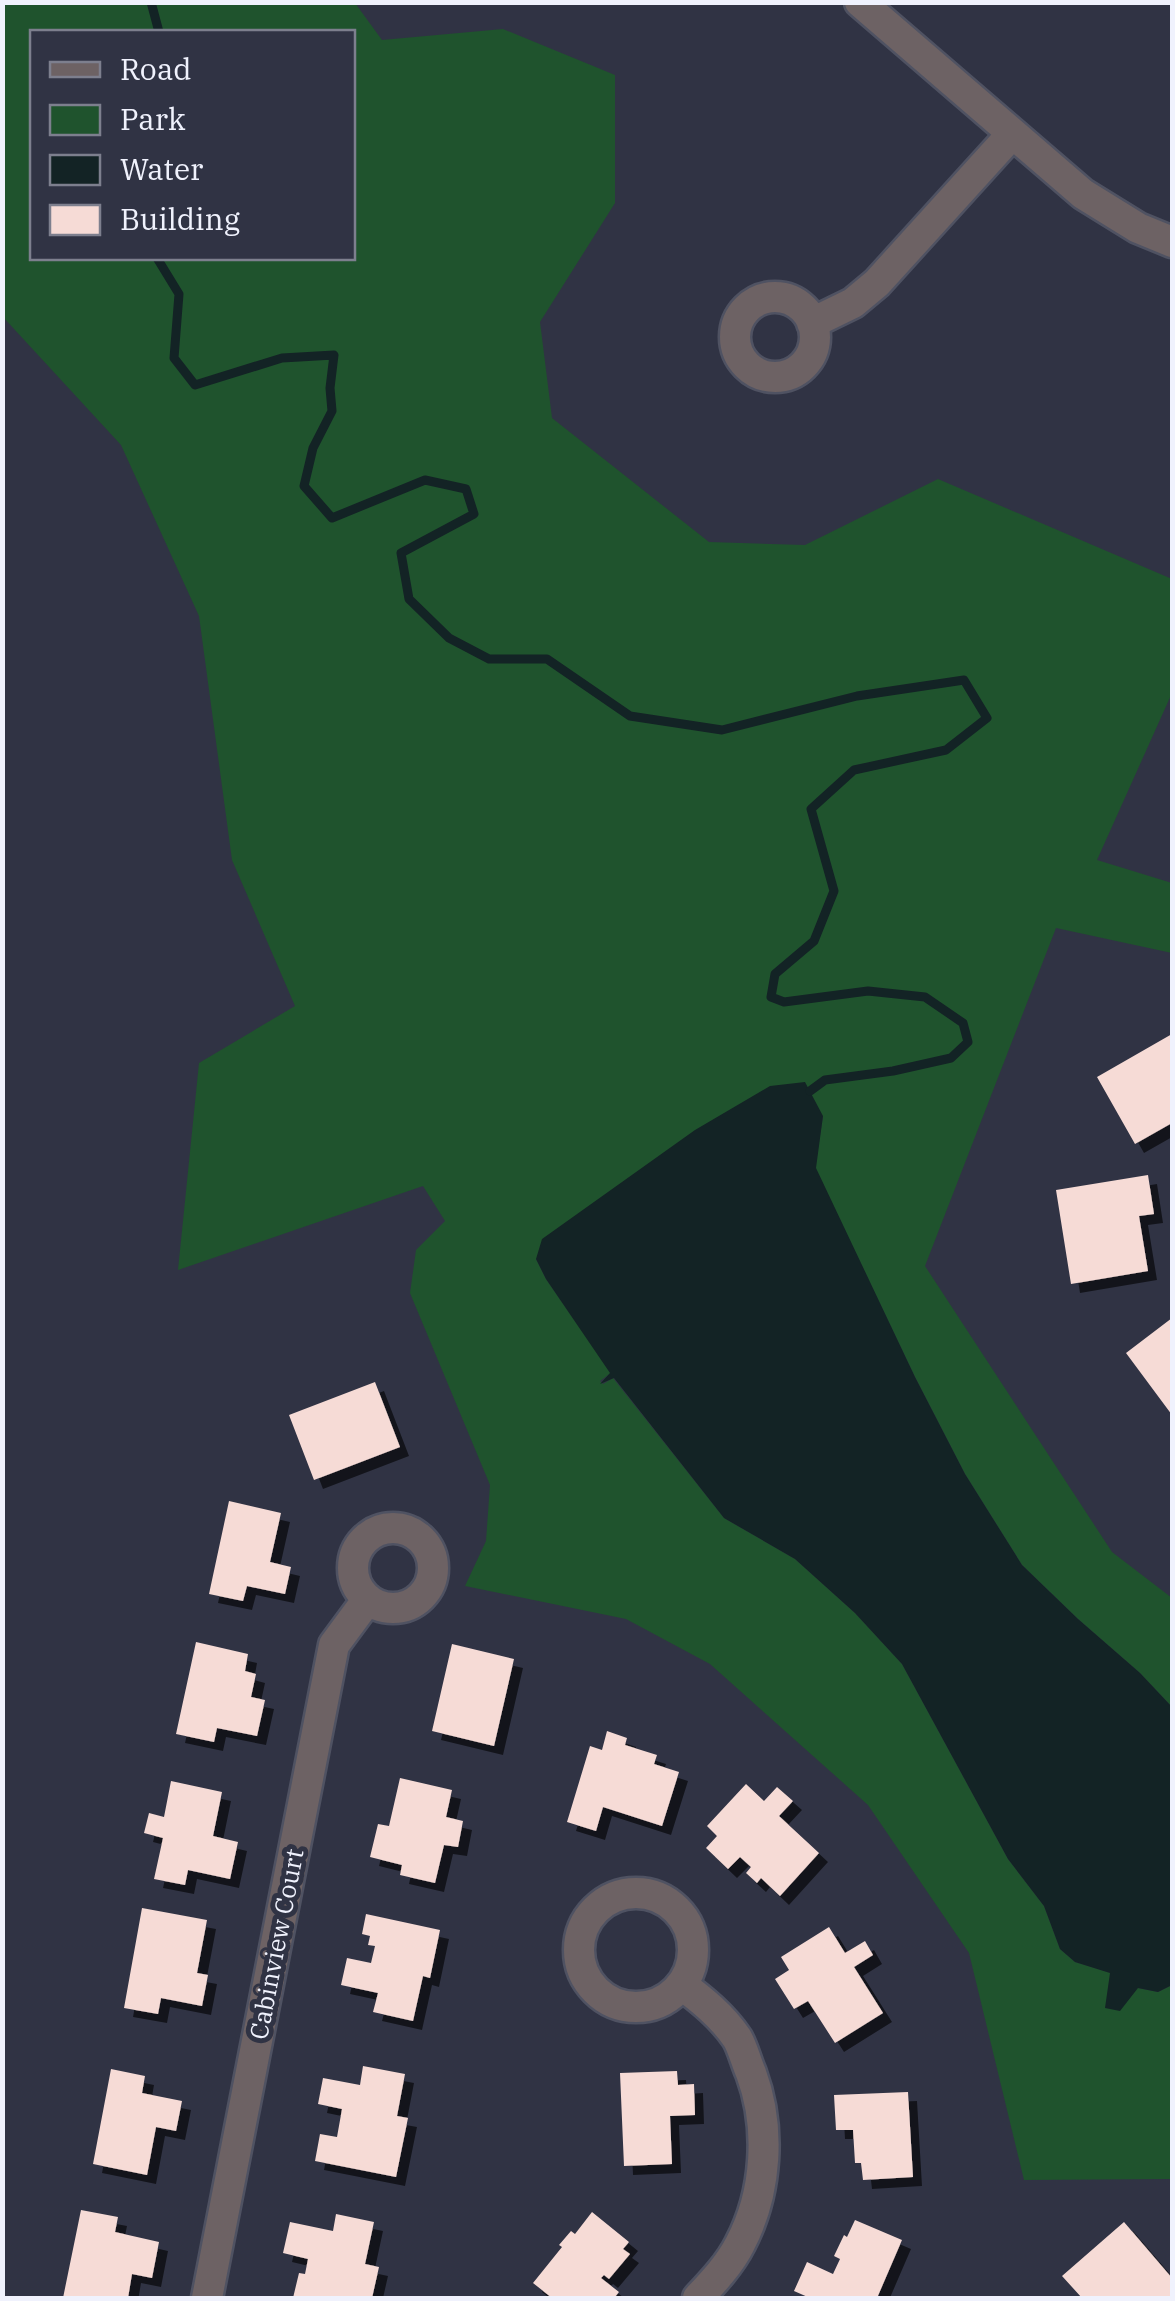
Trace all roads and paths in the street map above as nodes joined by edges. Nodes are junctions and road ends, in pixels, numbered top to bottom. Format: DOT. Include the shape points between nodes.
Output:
graph roads {
  1 [pos="860,2"];
  2 [pos="1012,134"];
  3 [pos="1172,242"];
  4 [pos="812,324"];
  5 [pos="368,1599"];
  6 [pos="682,1985"];
  7 [pos="207,2298"];
  8 [pos="698,2298"];
  1 -- 2 [label="street"];
  2 -- 3 [label="street" via="1083,194"];
  2 -- 4 [label="street" via="876,283"];
  5 -- 7 [label="street, Cabinview Court" via="334,1645"];
  6 -- 8 [label="street" via="738,2039 760,2098 764,2154 755,2208 739,2246"];
}
